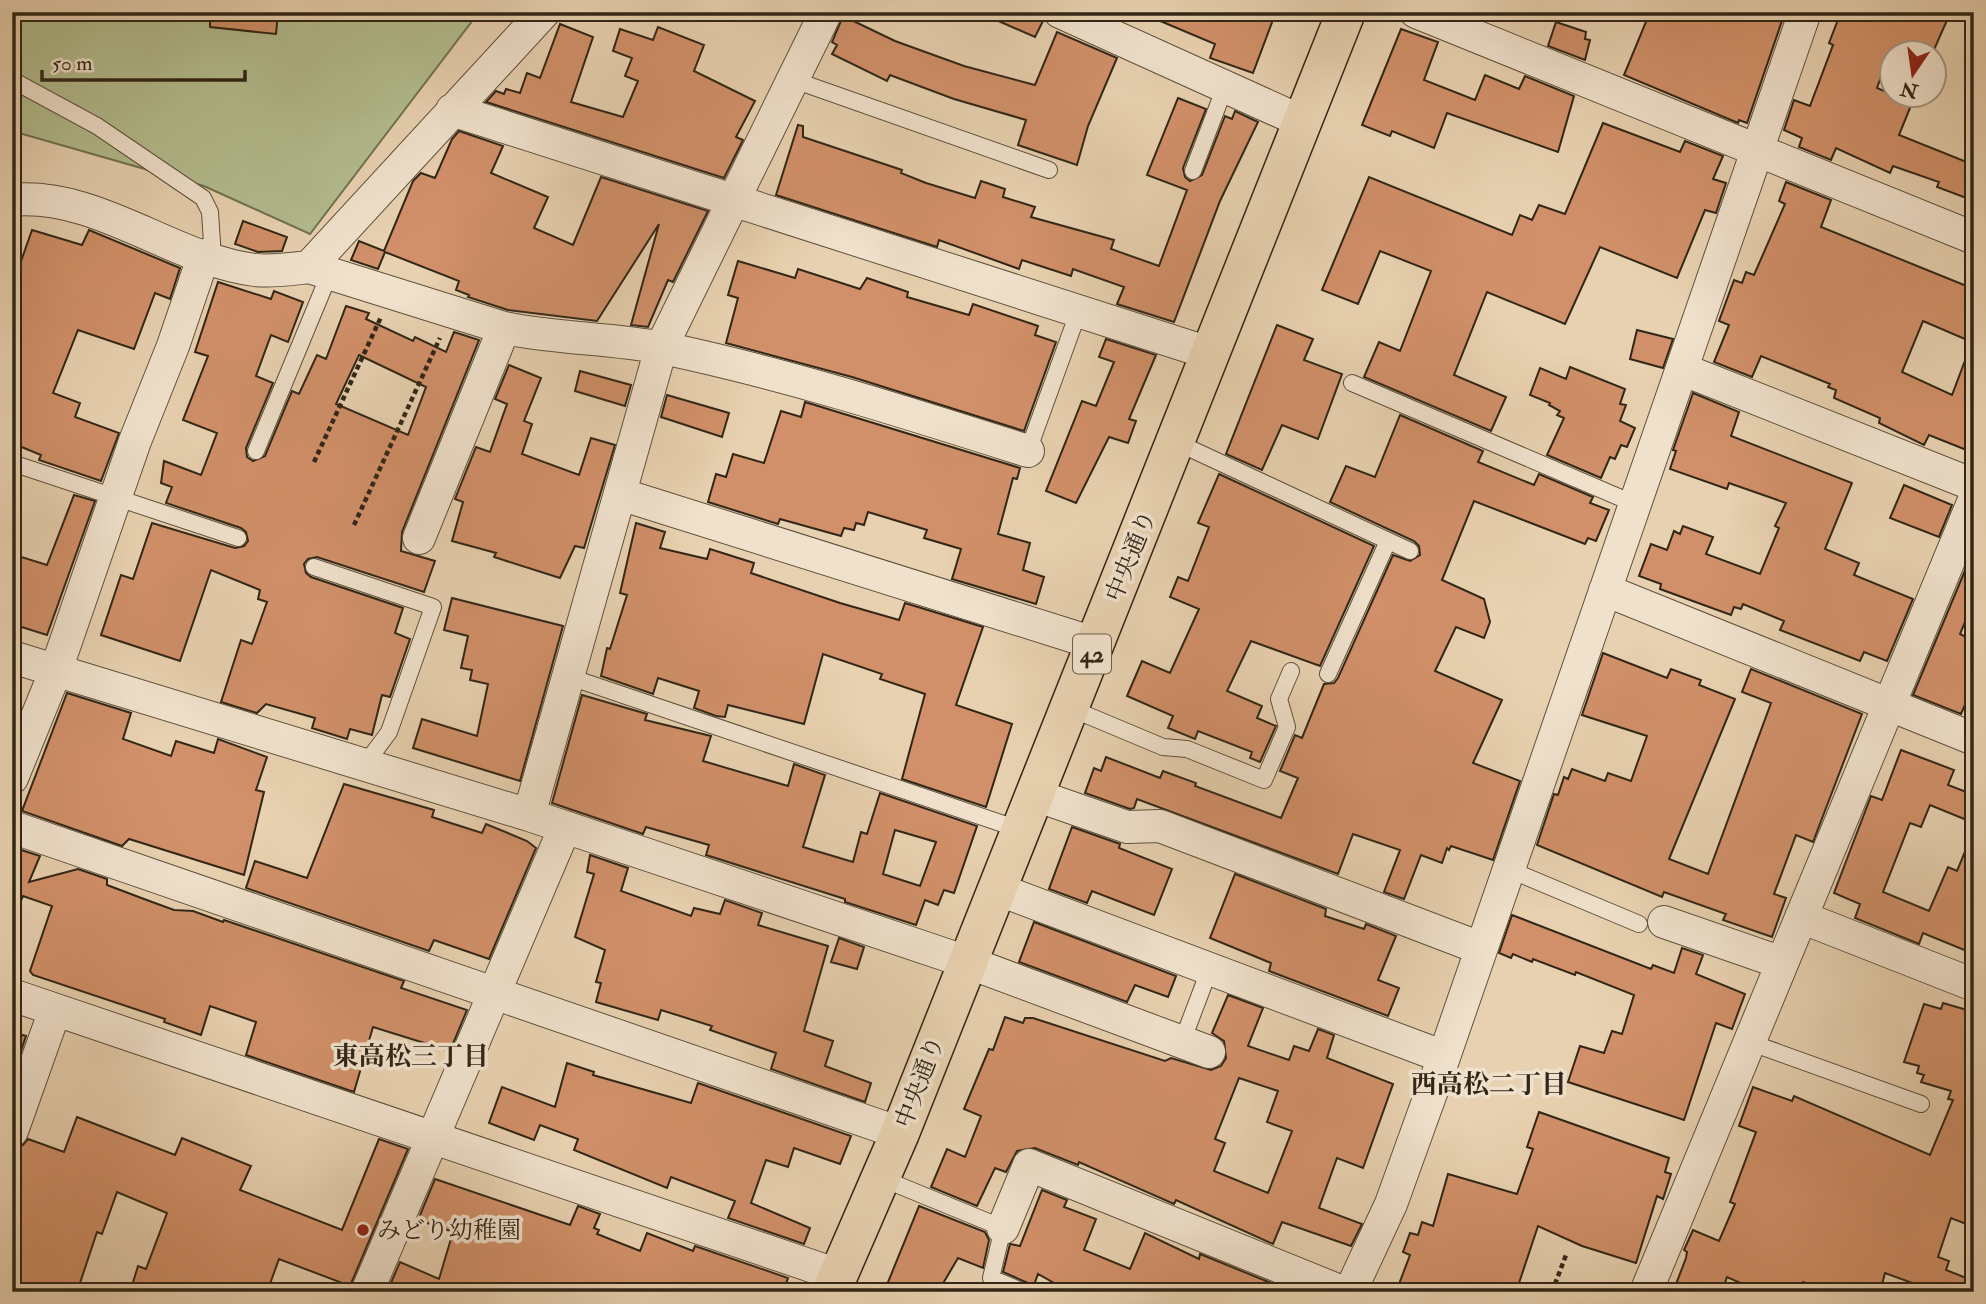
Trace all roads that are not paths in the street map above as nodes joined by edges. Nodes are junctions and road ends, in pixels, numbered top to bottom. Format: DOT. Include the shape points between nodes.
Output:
graph roads {
  1 [pos="544,12"];
  2 [pos="826,12"];
  3 [pos="1060,12"];
  4 [pos="1346,12"];
  5 [pos="1416,12"];
  6 [pos="1805,12"];
  7 [pos="12,80"];
  8 [pos="793,80"];
  9 [pos="1225,87"];
  10 [pos="452,110"];
  11 [pos="1303,122"];
  12 [pos="1758,152"];
  13 [pos="1049,170"];
  14 [pos="1193,171"];
  15 [pos="12,200"];
  16 [pos="735,201"];
  17 [pos="1974,238"];
  18 [pos="208,257"];
  19 [pos="319,271"];
  20 [pos="1078,313"];
  21 [pos="504,328"];
  22 [pos="661,348"];
  23 [pos="1212,354"];
  24 [pos="1684,370"];
  25 [pos="1352,383"];
  26 [pos="1177,442"];
  27 [pos="256,451"];
  28 [pos="1028,451"];
  29 [pos="12,463"];
  30 [pos="1974,485"];
  31 [pos="620,494"];
  32 [pos="115,499"];
  33 [pos="1974,500"];
  34 [pos="1635,505"];
  35 [pos="238,538"];
  36 [pos="419,538"];
  37 [pos="1388,541"];
  38 [pos="1410,551"];
  39 [pos="314,567"];
  40 [pos="1605,590"];
  41 [pos="1097,644"];
  42 [pos="12,657"];
  43 [pos="56,670"];
  44 [pos="1291,671"];
  45 [pos="1328,674"];
  46 [pos="567,676"];
  47 [pos="1889,704"];
  48 [pos="1070,708"];
  49 [pos="1974,739"];
  50 [pos="366,762"];
  51 [pos="12,778"];
  52 [pos="1035,795"];
  53 [pos="530,815"];
  54 [pos="12,827"];
  55 [pos="565,827"];
  56 [pos="1021,830"];
  57 [pos="1507,869"];
  58 [pos="997,889"];
  59 [pos="1801,918"];
  60 [pos="1652,923"];
  61 [pos="1480,948"];
  62 [pos="967,962"];
  63 [pos="1782,962"];
  64 [pos="1210,968"];
  65 [pos="1974,985"];
  66 [pos="494,993"];
  67 [pos="12,995"];
  68 [pos="55,1010"];
  69 [pos="1749,1042"];
  70 [pos="1195,1047"];
  71 [pos="1444,1057"];
  72 [pos="1921,1104"];
  73 [pos="12,1130"];
  74 [pos="900,1133"];
  75 [pos="433,1137"];
  76 [pos="881,1178"];
  77 [pos="1003,1228"];
  78 [pos="834,1283"];
  79 [pos="367,1292"];
  80 [pos="1024,1292"];
  81 [pos="1342,1292"];
  82 [pos="1350,1292"];
  83 [pos="1646,1292"];
  1 -- 10 [label="street"];
  2 -- 8 [label="street"];
  3 -- 9 [label="street"];
  4 -- 11 [label="highway, 中央通り / 42"];
  5 -- 12 [label="street"];
  6 -- 12 [label="street"];
  7 -- 18 [label="lane" via="97,125 203,198 210,212"];
  8 -- 13 [label="lane"];
  8 -- 16 [label="street"];
  9 -- 11 [label="street"];
  9 -- 14 [label="lane"];
  10 -- 16 [label="street"];
  10 -- 19 [label="street"];
  11 -- 23 [label="highway, 中央通り / 42"];
  12 -- 17 [label="street"];
  12 -- 24 [label="street"];
  15 -- 18 [label="street" via="33,198 76,206"];
  16 -- 20 [label="street"];
  16 -- 22 [label="street"];
  18 -- 19 [label="street" via="254,270"];
  18 -- 32 [label="street"];
  19 -- 21 [label="street"];
  19 -- 27 [label="lane"];
  20 -- 23 [label="street"];
  20 -- 28 [label="lane"];
  21 -- 22 [label="street"];
  21 -- 36 [label="street"];
  22 -- 28 [label="street" via="846,393"];
  22 -- 31 [label="street"];
  23 -- 26 [label="highway, 中央通り / 42"];
  24 -- 30 [label="street"];
  24 -- 34 [label="street"];
  25 -- 34 [label="lane"];
  26 -- 37 [label="lane"];
  26 -- 41 [label="highway, 中央通り / 42"];
  29 -- 32 [label="lane"];
  31 -- 41 [label="street"];
  31 -- 46 [label="street"];
  32 -- 35 [label="lane"];
  32 -- 43 [label="street"];
  33 -- 47 [label="street"];
  34 -- 40 [label="street"];
  37 -- 38 [label="lane"];
  37 -- 45 [label="lane"];
  39 -- 50 [label="lane" via="433,607 389,732"];
  40 -- 47 [label="street"];
  40 -- 57 [label="street"];
  41 -- 48 [label="highway, 中央通り / 42"];
  42 -- 43 [label="street"];
  43 -- 50 [label="street"];
  43 -- 51 [label="street"];
  44 -- 48 [label="lane" via="1279,699 1287,727 1264,780 1187,750 1163,747"];
  46 -- 53 [label="street"];
  46 -- 56 [label="lane"];
  47 -- 49 [label="street"];
  47 -- 59 [label="street"];
  48 -- 52 [label="highway, 中央通り / 42"];
  50 -- 53 [label="street"];
  52 -- 56 [label="highway, 中央通り / 42"];
  52 -- 61 [label="street" via="1127,827 1160,826"];
  53 -- 55 [label="street"];
  54 -- 66 [label="street"];
  55 -- 62 [label="street"];
  55 -- 66 [label="street"];
  56 -- 58 [label="highway, 中央通り / 42"];
  57 -- 60 [label="lane"];
  57 -- 61 [label="street"];
  58 -- 62 [label="highway, 中央通り / 42"];
  58 -- 64 [label="street"];
  59 -- 63 [label="street"];
  59 -- 65 [label="street"];
  60 -- 63 [label="street"];
  61 -- 71 [label="street"];
  62 -- 70 [label="street"];
  62 -- 74 [label="highway, 中央通り / 42"];
  63 -- 69 [label="street"];
  64 -- 70 [label="lane"];
  64 -- 71 [label="street"];
  66 -- 74 [label="street"];
  66 -- 75 [label="street"];
  67 -- 68 [label="street"];
  68 -- 73 [label="street"];
  68 -- 75 [label="street"];
  69 -- 72 [label="lane"];
  69 -- 83 [label="street"];
  71 -- 82 [label="street" via="1391,1203"];
  74 -- 76 [label="highway, 中央通り / 42"];
  75 -- 78 [label="street"];
  75 -- 79 [label="street"];
  76 -- 77 [label="lane"];
  76 -- 78 [label="highway, 中央通り / 42"];
  77 -- 80 [label="lane" via="991,1278"];
  77 -- 81 [label="street" via="1029,1165"];
}
